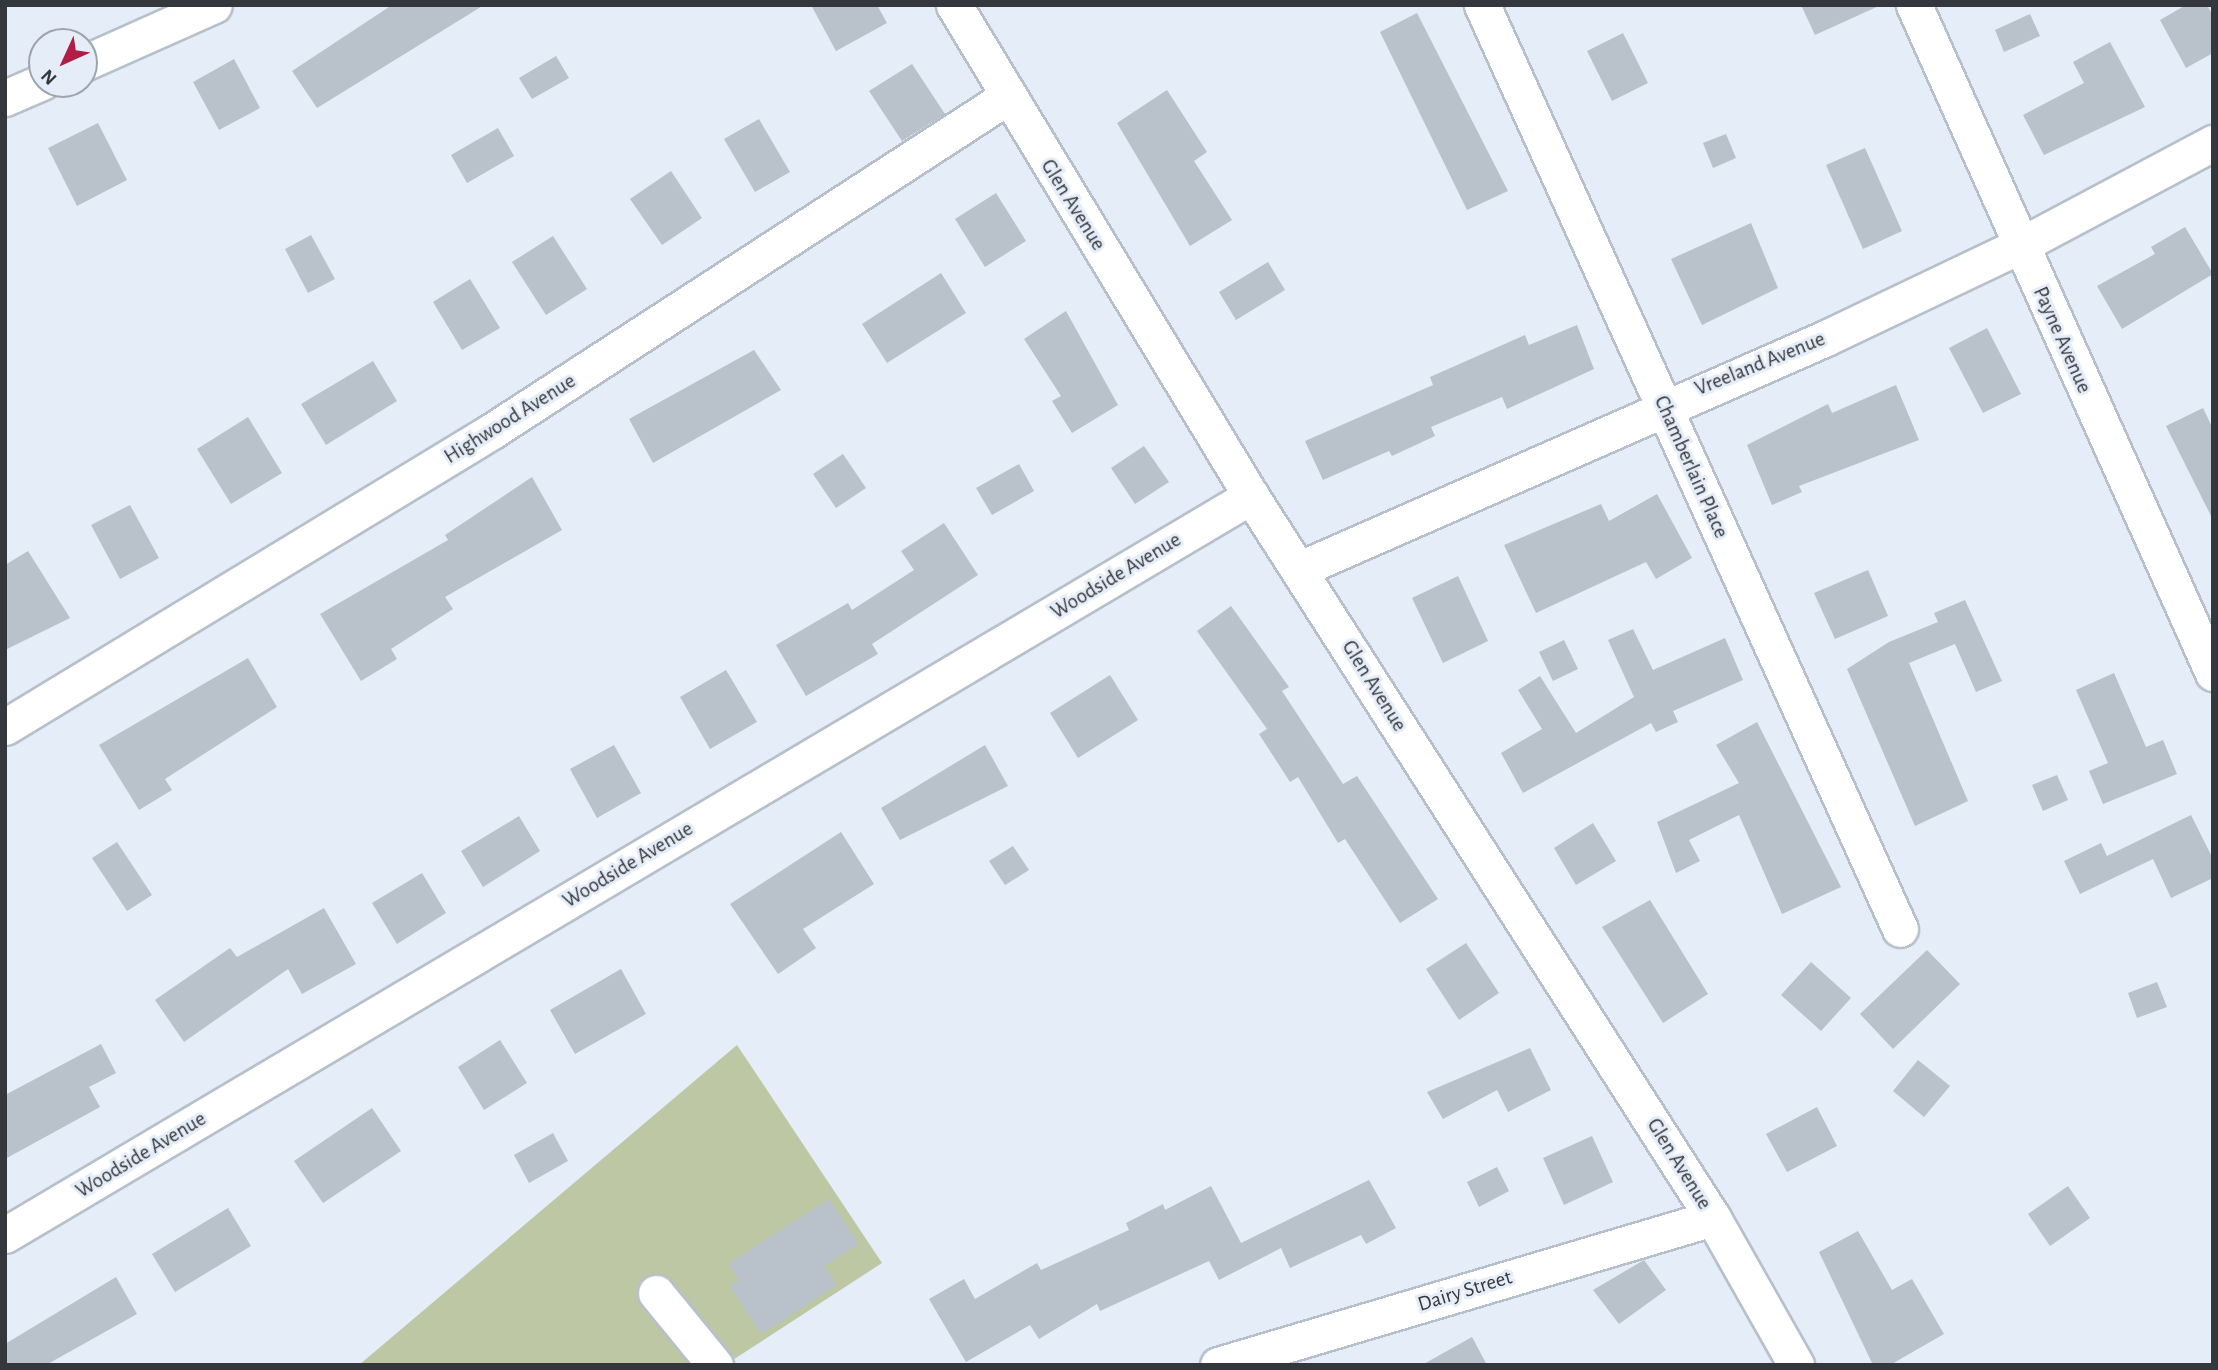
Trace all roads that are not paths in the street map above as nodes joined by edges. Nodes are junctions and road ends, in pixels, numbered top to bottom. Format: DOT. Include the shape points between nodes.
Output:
graph roads {
  1 [pos="214,5"];
  2 [pos="954,5"];
  3 [pos="1482,5"];
  4 [pos="1914,5"];
  5 [pos="98,57"];
  6 [pos="28,88"];
  7 [pos="1007,97"];
  8 [pos="5,98"];
  9 [pos="2213,143"];
  10 [pos="2020,246"];
  11 [pos="1663,404"];
  12 [pos="1251,496"];
  13 [pos="1300,569"];
  14 [pos="2213,673"];
  15 [pos="5,727"];
  16 [pos="1900,929"];
  17 [pos="1713,1218"];
  18 [pos="5,1235"];
  19 [pos="656,1293"];
  20 [pos="715,1365"];
  21 [pos="1218,1365"];
  22 [pos="1796,1365"];
  1 -- 5 [label="street"];
  2 -- 7 [label="street, Glen Avenue"];
  3 -- 11 [label="street, Chamberlain Place"];
  4 -- 10 [label="street, Payne Avenue"];
  6 -- 8 [label="street"];
  7 -- 12 [label="street, Glen Avenue"];
  7 -- 15 [label="street, Highwood Avenue" via="492,431"];
  9 -- 10 [label="street, Vreeland Avenue"];
  10 -- 11 [label="street, Vreeland Avenue" via="1826,338"];
  10 -- 14 [label="street, Payne Avenue"];
  11 -- 13 [label="street, Vreeland Avenue" via="1411,524"];
  11 -- 16 [label="street, Chamberlain Place"];
  12 -- 13 [label="street, Glen Avenue"];
  12 -- 18 [label="street, Woodside Avenue"];
  13 -- 17 [label="street, Glen Avenue"];
  17 -- 21 [label="street, Dairy Street"];
  17 -- 22 [label="street, Glen Avenue"];
  19 -- 20 [label="street"];
}
